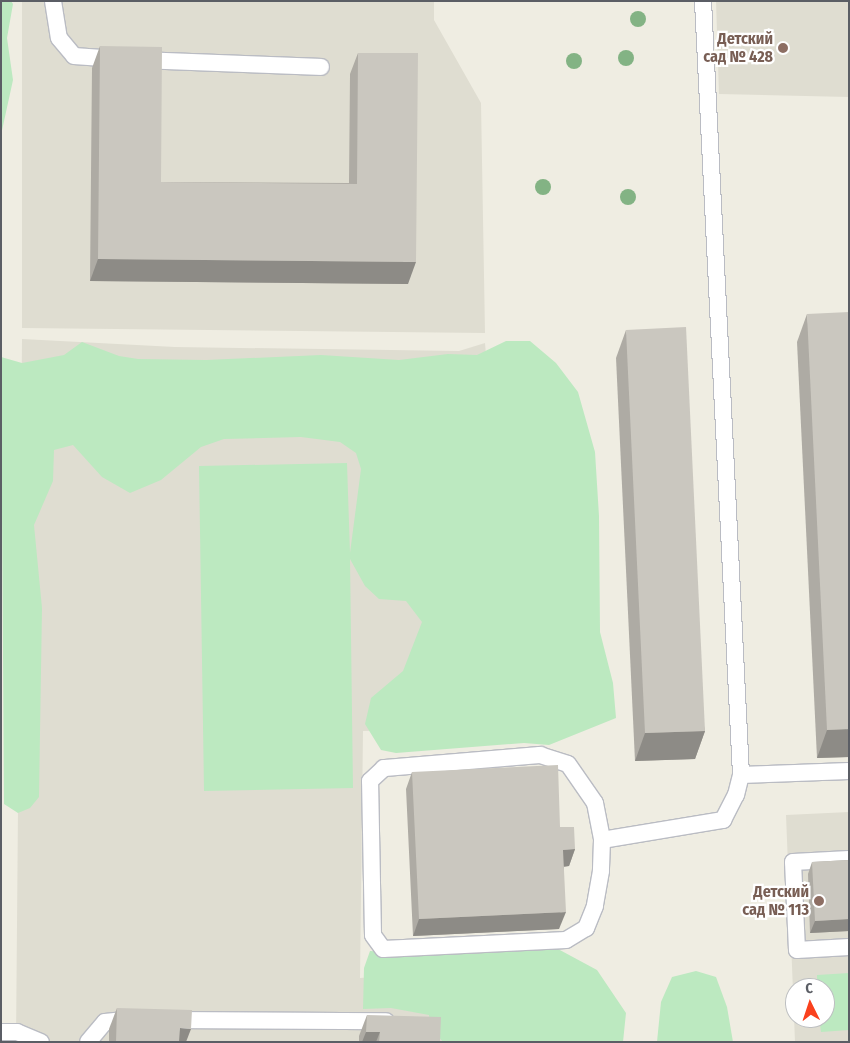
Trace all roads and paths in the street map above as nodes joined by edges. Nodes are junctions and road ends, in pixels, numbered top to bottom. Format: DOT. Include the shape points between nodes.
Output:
graph roads {
  1 [pos="53,1"];
  2 [pos="703,1"];
  3 [pos="321,66"];
  4 [pos="849,771"];
  5 [pos="741,775"];
  6 [pos="602,840"];
  7 [pos="849,859"];
  8 [pos="849,947"];
  9 [pos="403,1021"];
  10 [pos="1,1032"];
  11 [pos="40,1042"];
  12 [pos="88,1042"];
  1 -- 3 [label="lane" via="59,38 74,56"];
  2 -- 5 [label="lane"];
  4 -- 5 [label="lane"];
  5 -- 6 [label="lane" via="736,795 723,820"];
  6 -- 6 [label="lane" via="595,803 568,764 540,756 384,768 370,780 373,935 383,949 566,940 586,928 595,906"];
  7 -- 8 [label="lane" via="792,862 797,950"];
  9 -- 12 [label="lane" via="117,1018 105,1022"];
  10 -- 11 [label="lane" via="16,1032"];
}
